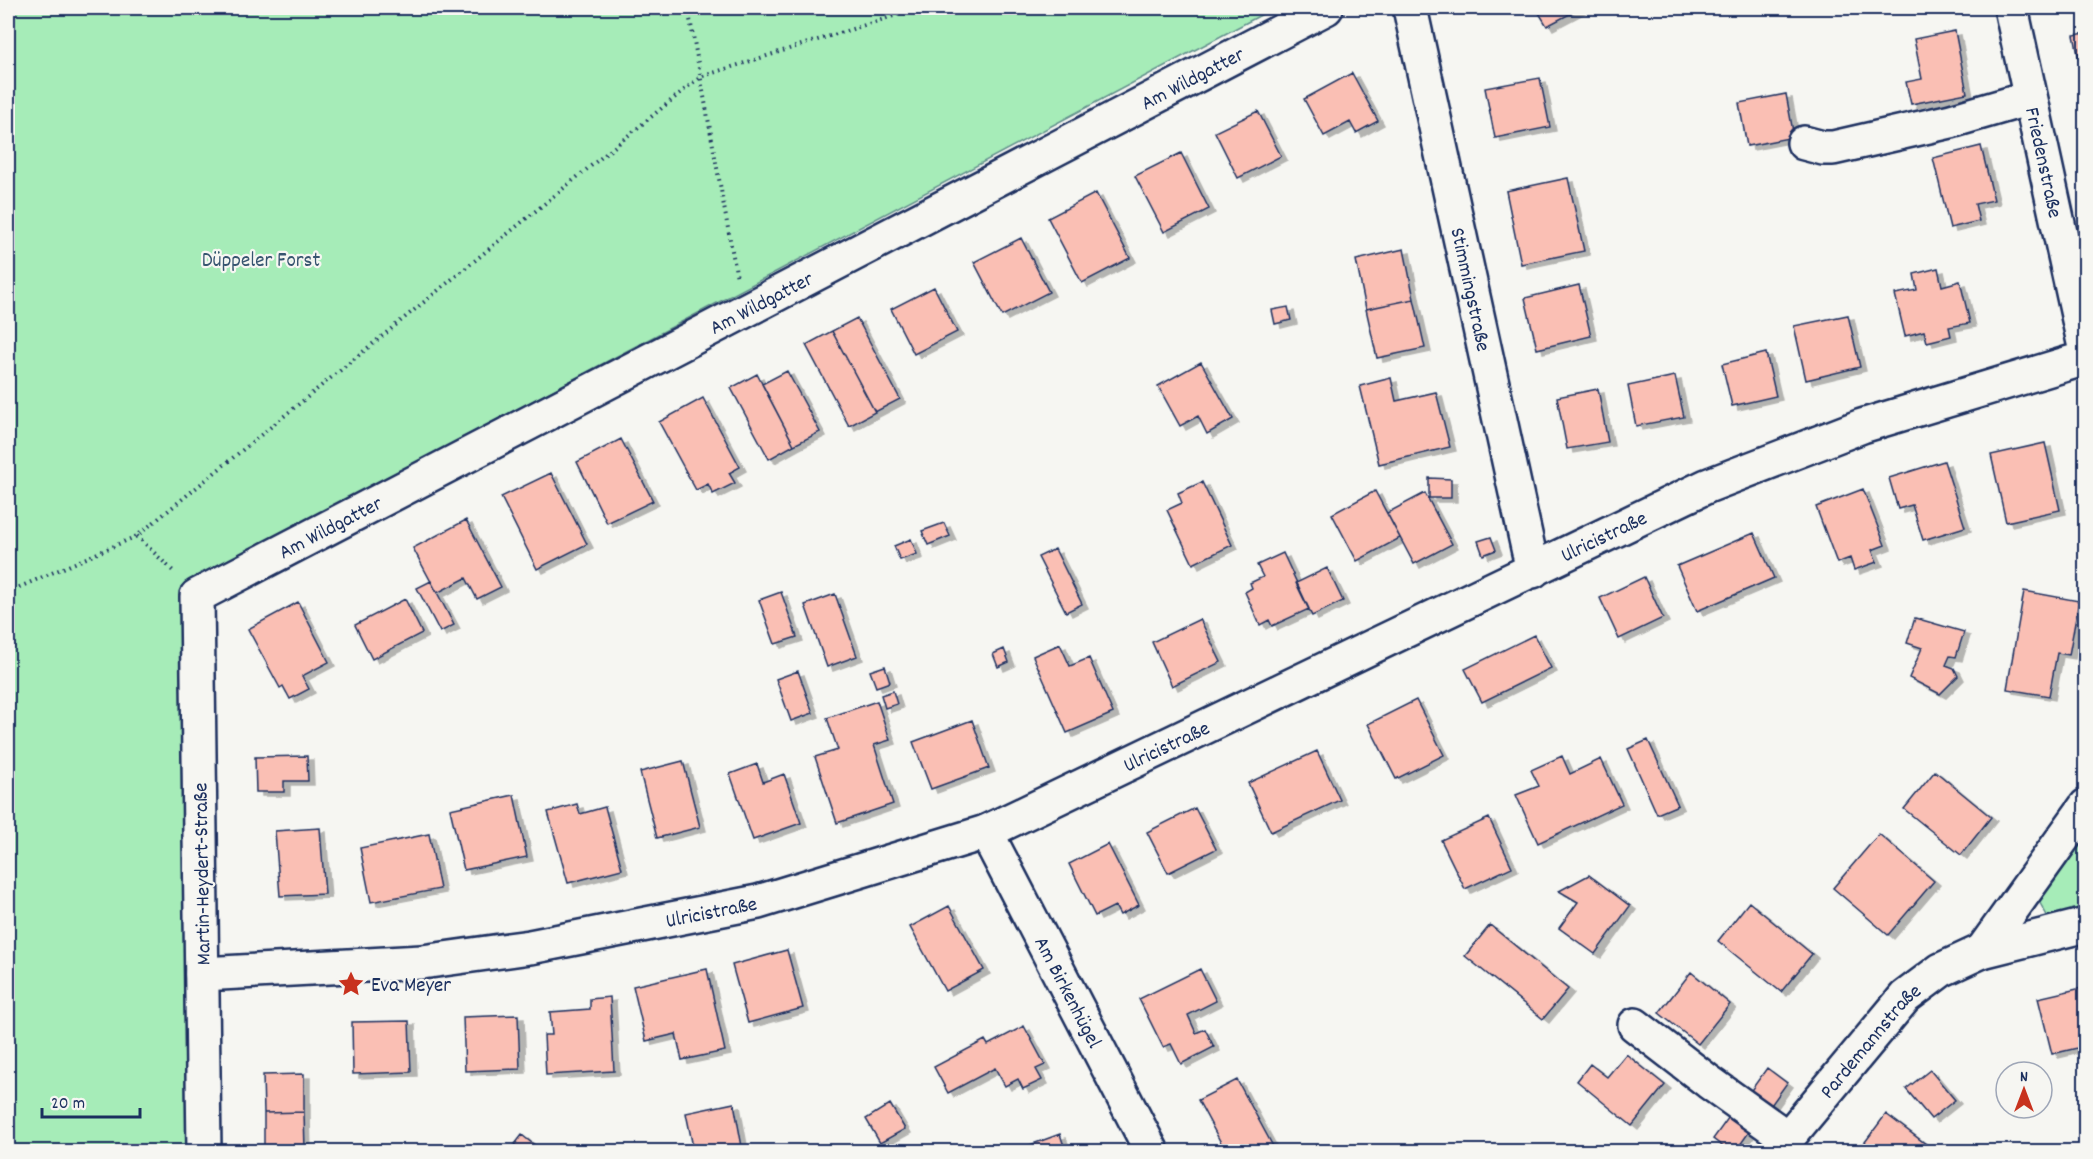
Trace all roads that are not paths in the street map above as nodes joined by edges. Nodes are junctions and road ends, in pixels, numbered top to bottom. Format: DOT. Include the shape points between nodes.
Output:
graph roads {
  1 [pos="1326,8"];
  2 [pos="1410,8"];
  3 [pos="2011,8"];
  4 [pos="2030,98"];
  5 [pos="1804,143"];
  6 [pos="2085,352"];
  7 [pos="2085,358"];
  8 [pos="1533,571"];
  9 [pos="197,596"];
  10 [pos="2085,806"];
  11 [pos="986,832"];
  12 [pos="2085,925"];
  13 [pos="1982,951"];
  14 [pos="202,974"];
  15 [pos="1635,1025"];
  16 [pos="1781,1144"];
  17 [pos="204,1152"];
  18 [pos="1152,1152"];
  1 -- 9 [label="street, Am Wildgatter"];
  2 -- 8 [label="street, Stimmingstraße"];
  3 -- 4 [label="street, Friedenstraße"];
  4 -- 5 [label="street" via="1833,148"];
  4 -- 6 [label="street, Friedenstraße"];
  7 -- 8 [label="street, Ulricistraße" via="1862,426 1707,486"];
  8 -- 11 [label="street, Ulricistraße"];
  9 -- 14 [label="street, Martin-Heydert-Straße"];
  10 -- 13 [label="street, Pardemannstraße"];
  11 -- 14 [label="street, Ulricistraße" via="758,902 530,948 422,962"];
  11 -- 18 [label="street, Am Birkenhügel"];
  12 -- 13 [label="street, Pardemannstraße"];
  13 -- 16 [label="street, Pardemannstraße" via="1941,970 1905,997"];
  14 -- 17 [label="street, Martin-Heydert-Straße"];
  15 -- 16 [label="street"];
}
